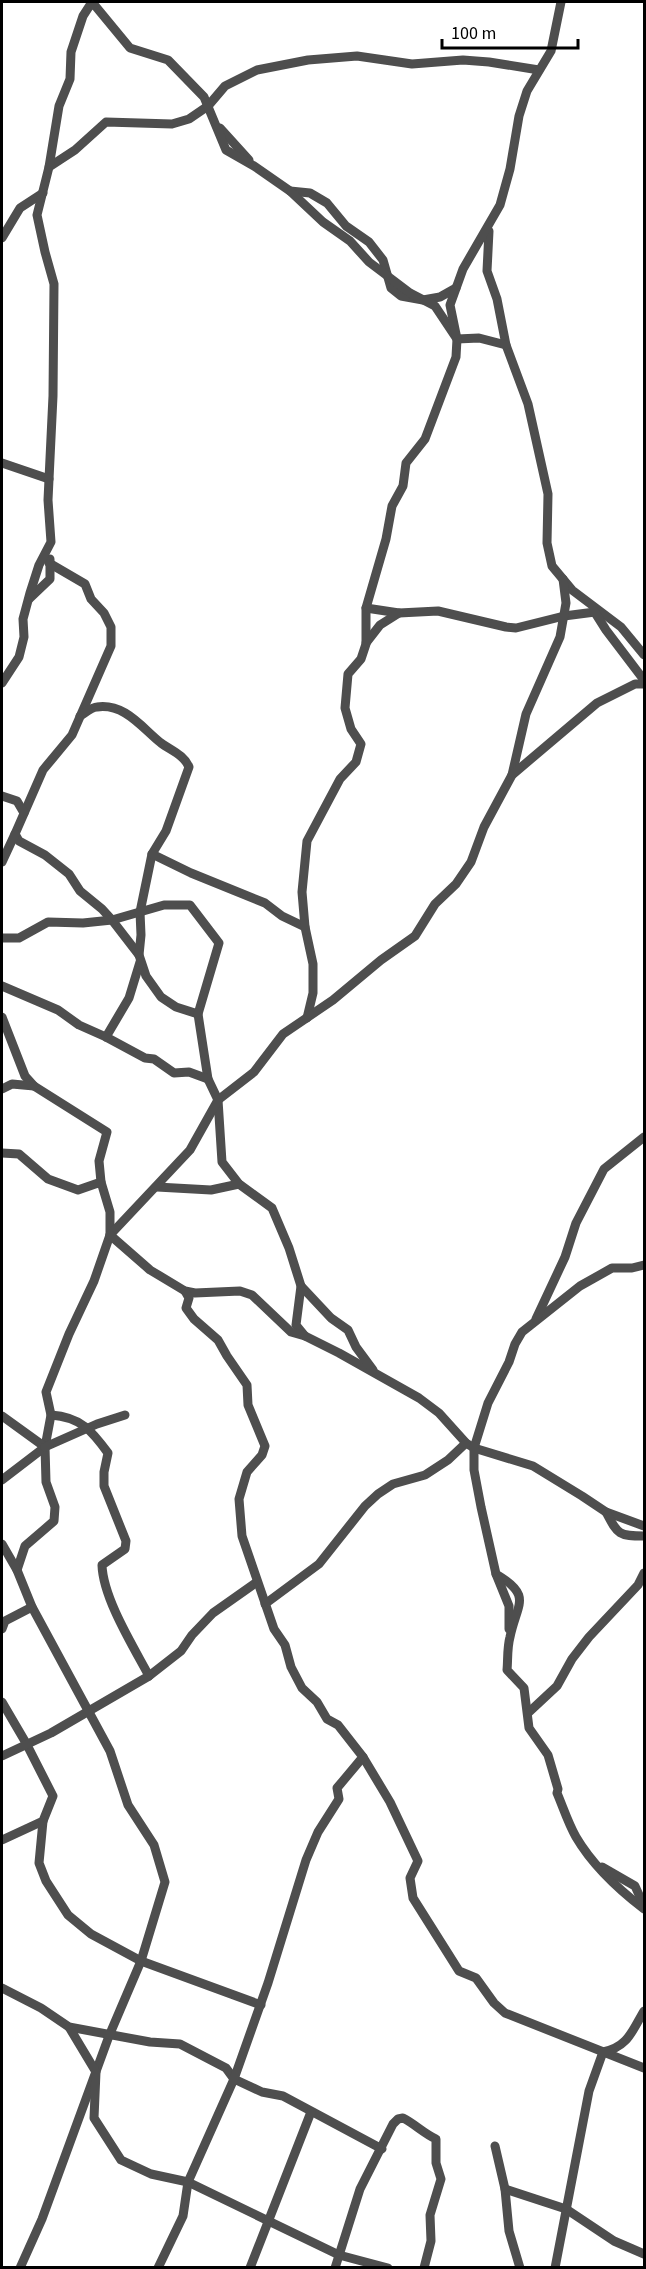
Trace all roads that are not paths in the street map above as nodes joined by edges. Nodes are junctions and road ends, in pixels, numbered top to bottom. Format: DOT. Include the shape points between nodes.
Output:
graph roads {
  1 [pos="561,2"];
  2 [pos="539,70"];
  3 [pos="208,106"];
  4 [pos="199,112"];
  5 [pos="213,120"];
  6 [pos="49,167"];
  7 [pos="290,191"];
  8 [pos="43,193"];
  9 [pos="489,227"];
  10 [pos="2,237"];
  11 [pos="388,277"];
  12 [pos="456,288"];
  13 [pos="423,300"];
  14 [pos="457,339"];
  15 [pos="506,345"];
  16 [pos="2,463"];
  17 [pos="48,479"];
  18 [pos="51,542"];
  19 [pos="50,564"];
  20 [pos="563,579"];
  21 [pos="28,600"];
  22 [pos="366,608"];
  23 [pos="593,609"];
  24 [pos="399,613"];
  25 [pos="564,616"];
  26 [pos="366,644"];
  27 [pos="645,655"];
  28 [pos="645,682"];
  29 [pos="2,683"];
  30 [pos="80,716"];
  31 [pos="512,775"];
  32 [pos="2,796"];
  33 [pos="24,813"];
  34 [pos="15,834"];
  35 [pos="152,854"];
  36 [pos="2,862"];
  37 [pos="140,912"];
  38 [pos="112,920"];
  39 [pos="305,927"];
  40 [pos="2,938"];
  41 [pos="139,959"];
  42 [pos="2,986"];
  43 [pos="198,1014"];
  44 [pos="2,1017"];
  45 [pos="307,1018"];
  46 [pos="106,1037"];
  47 [pos="208,1079"];
  48 [pos="34,1086"];
  49 [pos="2,1089"];
  50 [pos="218,1100"];
  51 [pos="645,1137"];
  52 [pos="2,1153"];
  53 [pos="101,1182"];
  54 [pos="239,1184"];
  55 [pos="157,1187"];
  56 [pos="110,1235"];
  57 [pos="645,1265"];
  58 [pos="301,1286"];
  59 [pos="185,1291"];
  60 [pos="534,1322"];
  61 [pos="304,1336"];
  62 [pos="377,1374"];
  63 [pos="51,1415"];
  64 [pos="125,1415"];
  65 [pos="2,1416"];
  66 [pos="89,1428"];
  67 [pos="470,1446"];
  68 [pos="45,1447"];
  69 [pos="2,1480"];
  70 [pos="606,1512"];
  71 [pos="645,1526"];
  72 [pos="645,1536"];
  73 [pos="2,1544"];
  74 [pos="17,1570"];
  75 [pos="645,1573"];
  76 [pos="257,1582"];
  77 [pos="265,1604"];
  78 [pos="32,1607"];
  79 [pos="2,1629"];
  80 [pos="149,1676"];
  81 [pos="2,1702"];
  82 [pos="88,1710"];
  83 [pos="528,1713"];
  84 [pos="26,1743"];
  85 [pos="2,1756"];
  86 [pos="363,1757"];
  87 [pos="43,1821"];
  88 [pos="2,1840"];
  89 [pos="645,1907"];
  90 [pos="141,1961"];
  91 [pos="2,1988"];
  92 [pos="261,2005"];
  93 [pos="645,2011"];
  94 [pos="69,2026"];
  95 [pos="109,2036"];
  96 [pos="603,2052"];
  97 [pos="645,2068"];
  98 [pos="96,2072"];
  99 [pos="234,2079"];
  100 [pos="311,2112"];
  101 [pos="495,2146"];
  102 [pos="381,2149"];
  103 [pos="188,2182"];
  104 [pos="505,2189"];
  105 [pos="566,2209"];
  106 [pos="269,2221"];
  107 [pos="645,2254"];
  108 [pos="339,2255"];
  109 [pos="22,2267"];
  110 [pos="158,2268"];
  111 [pos="250,2268"];
  112 [pos="335,2268"];
  113 [pos="388,2268"];
  114 [pos="424,2268"];
  115 [pos="520,2268"];
  116 [pos="555,2268"];
  1 -- 2 [label="street" via="551,51"];
  2 -- 3 [label="street" via="463,60 412,64 357,56 308,60 257,70 225,86"];
  2 -- 9 [label="street" via="519,116 510,169"];
  3 -- 4 [label="street"];
  3 -- 5 [label="street"];
  3 -- 6 [label="street" via="168,60 130,48 92,2 71,52 70,79 58,106"];
  4 -- 5 [label="street"];
  4 -- 6 [label="street" via="172,124 106,122"];
  5 -- 7 [label="street" via="226,150"];
  6 -- 8 [label="street"];
  7 -- 11 [label="street"];
  7 -- 11 [label="street" via="310,193 327,203 346,226 369,242 383,261"];
  8 -- 10 [label="street" via="20,208"];
  8 -- 17 [label="street" via="37,215 54,284"];
  9 -- 12 [label="street"];
  9 -- 15 [label="street" via="487,271"];
  11 -- 13 [label="street"];
  12 -- 13 [label="street"];
  12 -- 14 [label="street" via="450,305"];
  13 -- 14 [label="street" via="435,306"];
  14 -- 15 [label="street" via="479,338"];
  14 -- 22 [label="street" via="456,357 435,416 425,439 406,463 403,486 392,506"];
  15 -- 20 [label="street" via="528,404 547,488 547,543 552,566"];
  16 -- 17 [label="street"];
  17 -- 18 [label="street"];
  18 -- 19 [label="street"];
  18 -- 21 [label="street"];
  19 -- 21 [label="street" via="50,579"];
  19 -- 30 [label="street" via="85,584 111,627 111,646"];
  20 -- 23 [label="street"];
  20 -- 25 [label="street"];
  21 -- 29 [label="street" via="19,657"];
  22 -- 24 [label="street"];
  22 -- 26 [label="street"];
  23 -- 25 [label="street"];
  23 -- 27 [label="street" via="621,627"];
  23 -- 28 [label="street"];
  24 -- 25 [label="street" via="438,611 516,628"];
  24 -- 26 [label="street" via="380,625"];
  25 -- 31 [label="street" via="560,637 526,714"];
  26 -- 39 [label="street" via="361,659 348,674 345,708 351,729 361,744 356,762 340,779 307,841 302,892"];
  28 -- 31 [label="street" via="597,703"];
  30 -- 33 [label="street" via="72,735 43,770"];
  30 -- 35 [label="street" via="96,706 116,708 135,718 160,742 186,759 189,767 182,789 166,831"];
  31 -- 45 [label="street" via="484,827 471,862 435,904 415,936"];
  32 -- 33 [label="street" via="17,801"];
  33 -- 34 [label="street"];
  34 -- 36 [label="street"];
  34 -- 38 [label="street" via="69,874 80,891"];
  35 -- 37 [label="street"];
  35 -- 39 [label="street" via="266,903"];
  37 -- 38 [label="street"];
  37 -- 41 [label="street"];
  37 -- 43 [label="street" via="164,905 190,904 219,943"];
  38 -- 40 [label="street" via="48,922 19,938"];
  38 -- 41 [label="street"];
  39 -- 45 [label="street" via="313,964 313,993"];
  41 -- 43 [label="street" via="161,997"];
  41 -- 46 [label="street" via="129,998"];
  42 -- 46 [label="street" via="58,1010"];
  43 -- 47 [label="street"];
  44 -- 48 [label="street" via="25,1076"];
  45 -- 50 [label="street" via="283,1034 254,1072"];
  46 -- 47 [label="street" via="174,1073 189,1072"];
  47 -- 50 [label="street"];
  48 -- 49 [label="street" via="12,1084"];
  48 -- 53 [label="street" via="107,1132 99,1161"];
  50 -- 54 [label="street" via="222,1162"];
  50 -- 55 [label="street" via="190,1150"];
  51 -- 60 [label="street" via="604,1170 576,1222 565,1257"];
  52 -- 53 [label="street" via="19,1154 48,1179 78,1190"];
  53 -- 56 [label="street" via="110,1212"];
  54 -- 55 [label="street" via="211,1190"];
  54 -- 58 [label="street" via="272,1208"];
  55 -- 56 [label="street"];
  56 -- 59 [label="street" via="150,1270"];
  56 -- 63 [label="street" via="46,1392"];
  57 -- 60 [label="street" via="612,1268 580,1286"];
  58 -- 61 [label="street" via="296,1325"];
  58 -- 62 [label="street" via="348,1330"];
  59 -- 61 [label="street" via="252,1295 291,1332"];
  59 -- 76 [label="street" via="189,1298 186,1308 218,1340 247,1385 248,1406 265,1446 247,1472 239,1499 242,1536"];
  60 -- 67 [label="street" via="515,1344"];
  61 -- 62 [label="street"];
  62 -- 67 [label="street" via="439,1413"];
  63 -- 66 [label="street" via="67,1416"];
  63 -- 68 [label="street"];
  64 -- 66 [label="street"];
  65 -- 68 [label="street"];
  66 -- 68 [label="street"];
  66 -- 80 [label="street" via="108,1453 104,1486 126,1541 125,1549 102,1564 102,1573"];
  67 -- 70 [label="street" via="533,1466"];
  67 -- 77 [label="street" via="425,1475 393,1484 378,1494 320,1564"];
  67 -- 83 [label="street" via="496,1574 515,1585 520,1602 509,1639 507,1670 524,1688"];
  68 -- 69 [label="street"];
  68 -- 74 [label="street" via="46,1482 55,1507 54,1521 25,1546"];
  70 -- 71 [label="street"];
  70 -- 72 [label="street" via="623,1536"];
  73 -- 74 [label="street"];
  74 -- 78 [label="street"];
  75 -- 83 [label="street" via="589,1637 557,1686"];
  76 -- 77 [label="street"];
  76 -- 80 [label="street" via="213,1612 181,1651"];
  77 -- 86 [label="street" via="302,1688"];
  78 -- 79 [label="street" via="5,1621"];
  78 -- 82 [label="street"];
  80 -- 82 [label="street"];
  81 -- 84 [label="street"];
  82 -- 84 [label="street"];
  82 -- 90 [label="street" via="110,1751 128,1805 154,1845 165,1882"];
  83 -- 89 [label="street" via="530,1728 548,1755 557,1792 575,1836 618,1889"];
  84 -- 85 [label="street"];
  84 -- 87 [label="street" via="53,1796"];
  86 -- 92 [label="street" via="337,1788 339,1799 306,1860"];
  86 -- 96 [label="street" via="418,1861 410,1878 413,1898 459,1971 476,1978 506,2013"];
  87 -- 88 [label="street"];
  87 -- 90 [label="street" via="39,1863 68,1915 91,1934"];
  90 -- 92 [label="street"];
  90 -- 95 [label="street"];
  91 -- 94 [label="street"];
  92 -- 99 [label="street"];
  93 -- 96 [label="street" via="630,2037 614,2050"];
  94 -- 95 [label="street"];
  94 -- 98 [label="street"];
  95 -- 98 [label="street"];
  95 -- 99 [label="street" via="180,2044 226,2068"];
  96 -- 97 [label="street"];
  96 -- 105 [label="street" via="589,2091"];
  98 -- 103 [label="street" via="94,2118 121,2160 151,2175"];
  98 -- 109 [label="street"];
  99 -- 100 [label="street" via="262,2092 283,2096"];
  99 -- 103 [label="street"];
  100 -- 102 [label="street"];
  100 -- 106 [label="street"];
  101 -- 104 [label="street"];
  102 -- 108 [label="street" via="360,2189"];
  102 -- 114 [label="street" via="393,2124 403,2118 436,2139 441,2179 430,2215 431,2241"];
  103 -- 106 [label="street"];
  103 -- 110 [label="street" via="183,2216"];
  104 -- 105 [label="street"];
  104 -- 115 [label="street" via="509,2231"];
  105 -- 107 [label="street" via="614,2241"];
  105 -- 116 [label="street"];
  106 -- 108 [label="street"];
  106 -- 111 [label="street"];
  108 -- 112 [label="street"];
  108 -- 113 [label="street"];
}
